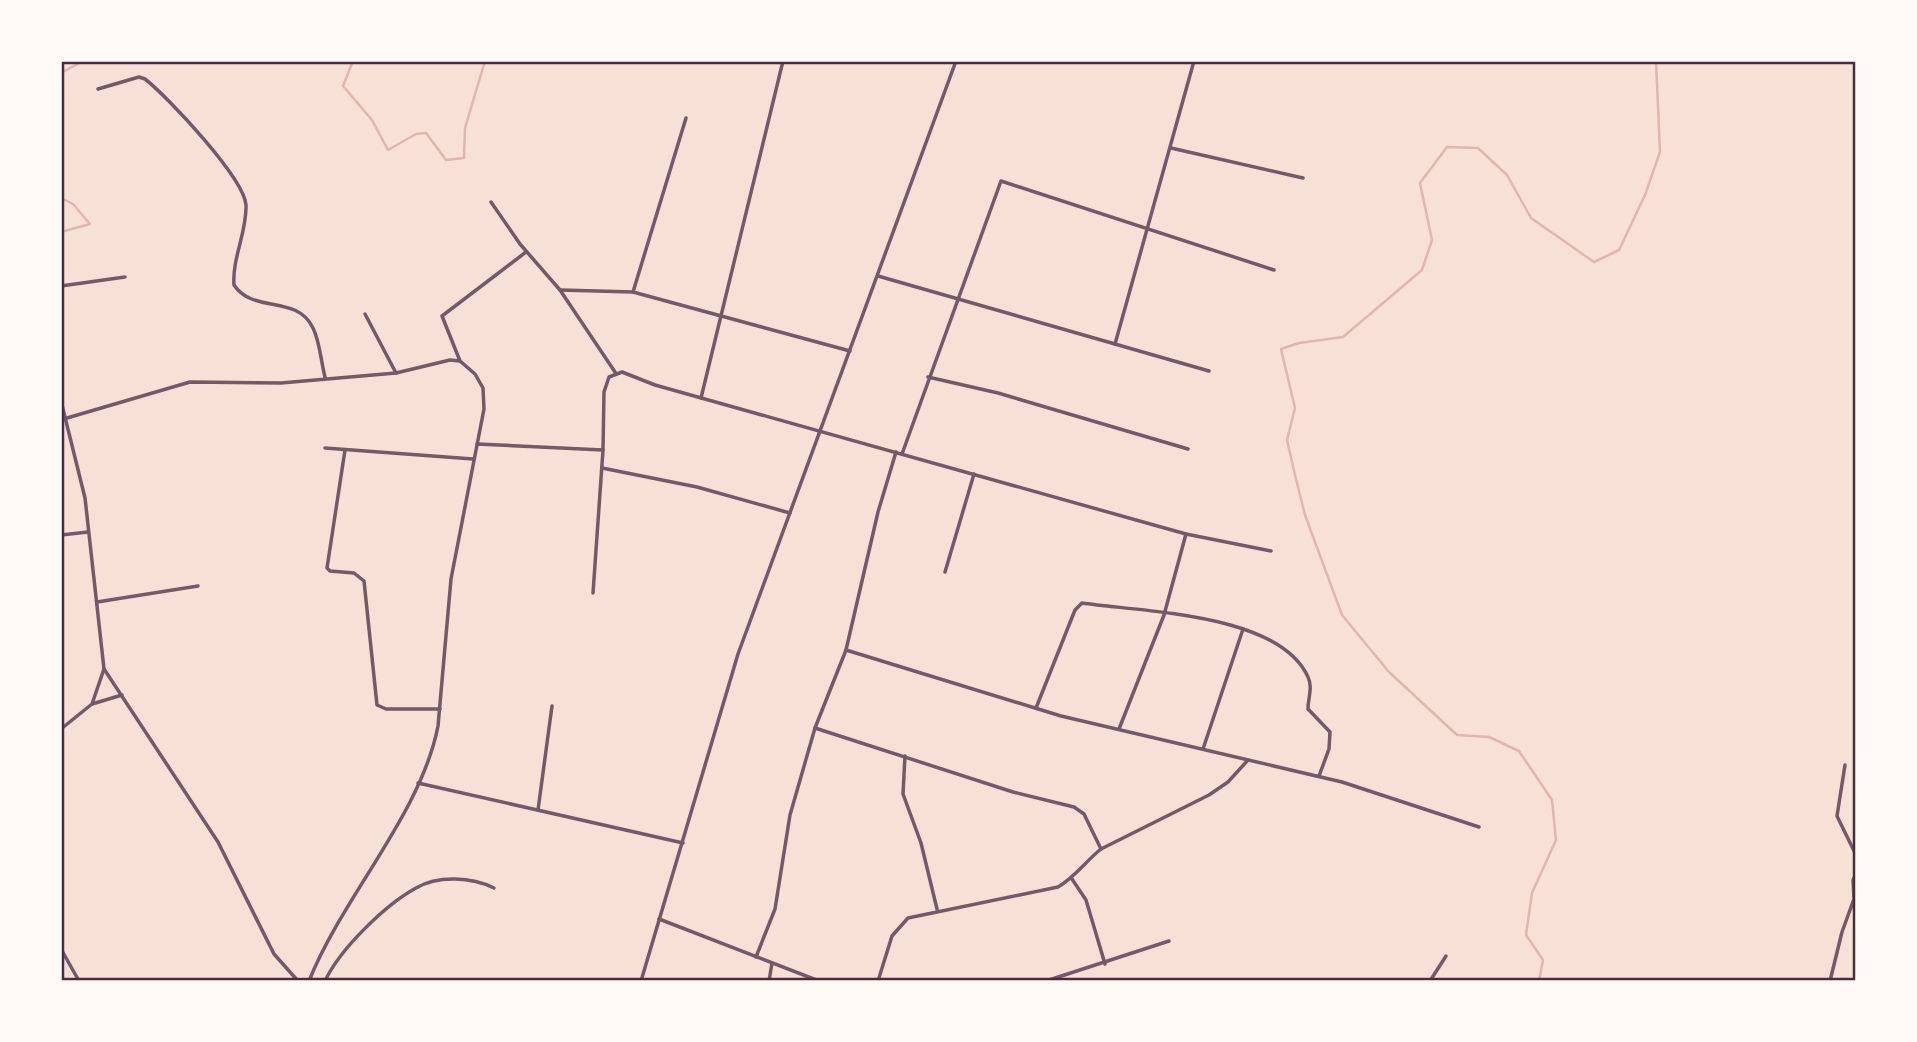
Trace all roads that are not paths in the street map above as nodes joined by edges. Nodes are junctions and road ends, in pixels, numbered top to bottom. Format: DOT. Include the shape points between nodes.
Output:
graph roads {
  1 [pos="783,61"];
  2 [pos="956,61"];
  3 [pos="1194,61"];
  4 [pos="98,89"];
  5 [pos="686,118"];
  6 [pos="1171,148"];
  7 [pos="1303,178"];
  8 [pos="491,202"];
  9 [pos="1147,228"];
  10 [pos="526,252"];
  11 [pos="1274,270"];
  12 [pos="878,276"];
  13 [pos="125,277"];
  14 [pos="61,285"];
  15 [pos="560,290"];
  16 [pos="633,292"];
  17 [pos="958,300"];
  18 [pos="365,314"];
  19 [pos="720,314"];
  20 [pos="1115,344"];
  21 [pos="850,351"];
  22 [pos="460,361"];
  23 [pos="1209,371"];
  24 [pos="396,373"];
  25 [pos="615,373"];
  26 [pos="325,377"];
  27 [pos="928,377"];
  28 [pos="701,398"];
  29 [pos="61,401"];
  30 [pos="64,415"];
  31 [pos="820,431"];
  32 [pos="477,444"];
  33 [pos="325,448"];
  34 [pos="1188,449"];
  35 [pos="345,450"];
  36 [pos="603,450"];
  37 [pos="896,452"];
  38 [pos="902,453"];
  39 [pos="473,459"];
  40 [pos="602,468"];
  41 [pos="974,473"];
  42 [pos="790,513"];
  43 [pos="88,532"];
  44 [pos="1186,534"];
  45 [pos="61,535"];
  46 [pos="1271,551"];
  47 [pos="944,572"];
  48 [pos="198,586"];
  49 [pos="593,593"];
  50 [pos="97,601"];
  51 [pos="1164,615"];
  52 [pos="1243,629"];
  53 [pos="846,650"];
  54 [pos="104,669"];
  55 [pos="122,695"];
  56 [pos="92,704"];
  57 [pos="552,706"];
  58 [pos="1036,708"];
  59 [pos="440,709"];
  60 [pos="815,728"];
  61 [pos="61,729"];
  62 [pos="1119,729"];
  63 [pos="1203,749"];
  64 [pos="905,756"];
  65 [pos="1248,760"];
  66 [pos="1845,765"];
  67 [pos="1319,776"];
  68 [pos="418,783"];
  69 [pos="538,810"];
  70 [pos="1479,827"];
  71 [pos="683,843"];
  72 [pos="1101,849"];
  73 [pos="1856,855"];
  74 [pos="1856,874"];
  75 [pos="1072,879"];
  76 [pos="494,888"];
  77 [pos="937,909"];
  78 [pos="659,919"];
  79 [pos="1169,942"];
  80 [pos="61,949"];
  81 [pos="1446,956"];
  82 [pos="756,957"];
  83 [pos="772,963"];
  84 [pos="1105,964"];
  85 [pos="79,981"];
  86 [pos="298,981"];
  87 [pos="309,981"];
  88 [pos="325,981"];
  89 [pos="641,981"];
  90 [pos="769,981"];
  91 [pos="819,981"];
  92 [pos="878,981"];
  93 [pos="1046,981"];
  94 [pos="1430,981"];
  95 [pos="1830,981"];
  1 -- 19 [label="street"];
  2 -- 12 [label="street"];
  3 -- 6 [label="street"];
  4 -- 26 [label="street" via="145,79 191,124 244,195 245,218 234,285 247,300 288,306 307,319 314,329"];
  5 -- 16 [label="street"];
  6 -- 7 [label="street"];
  6 -- 9 [label="street"];
  8 -- 10 [label="street"];
  9 -- 11 [label="street"];
  9 -- 17 [label="street" via="1001,181"];
  9 -- 20 [label="street"];
  10 -- 15 [label="street"];
  10 -- 22 [label="street" via="442,316"];
  12 -- 17 [label="street"];
  12 -- 21 [label="street"];
  13 -- 14 [label="street"];
  15 -- 16 [label="street"];
  15 -- 25 [label="street"];
  16 -- 19 [label="street"];
  17 -- 20 [label="street"];
  17 -- 27 [label="street"];
  18 -- 24 [label="street"];
  19 -- 21 [label="street"];
  19 -- 28 [label="street"];
  20 -- 23 [label="street"];
  21 -- 31 [label="street"];
  22 -- 24 [label="street"];
  22 -- 32 [label="street" via="482,388 484,409"];
  24 -- 26 [label="street"];
  25 -- 28 [label="street"];
  25 -- 36 [label="street" via="604,392"];
  26 -- 30 [label="street" via="264,384 190,382"];
  27 -- 34 [label="street"];
  27 -- 38 [label="street"];
  28 -- 31 [label="street"];
  29 -- 30 [label="street"];
  30 -- 43 [label="street" via="85,498"];
  31 -- 37 [label="street"];
  31 -- 42 [label="street"];
  32 -- 36 [label="street"];
  32 -- 39 [label="street"];
  33 -- 35 [label="street"];
  35 -- 39 [label="street"];
  35 -- 59 [label="street" via="327,568 354,573 364,581 377,705"];
  36 -- 40 [label="street"];
  37 -- 38 [label="street"];
  37 -- 53 [label="street"];
  38 -- 41 [label="street"];
  39 -- 59 [label="street" via="451,579"];
  40 -- 42 [label="street" via="697,487"];
  40 -- 49 [label="street"];
  41 -- 44 [label="street"];
  41 -- 47 [label="street"];
  42 -- 71 [label="street" via="738,654"];
  43 -- 45 [label="street"];
  43 -- 50 [label="street"];
  44 -- 46 [label="street"];
  44 -- 51 [label="street"];
  48 -- 50 [label="street"];
  50 -- 54 [label="street"];
  51 -- 52 [label="street"];
  51 -- 58 [label="street" via="1082,603"];
  51 -- 62 [label="street"];
  52 -- 63 [label="street"];
  52 -- 67 [label="street" via="1285,647 1310,679 1308,709 1330,733"];
  53 -- 58 [label="street"];
  53 -- 60 [label="street"];
  54 -- 55 [label="street"];
  54 -- 56 [label="street"];
  55 -- 56 [label="street"];
  55 -- 86 [label="street" via="218,842 274,954"];
  56 -- 61 [label="street"];
  57 -- 69 [label="street"];
  58 -- 62 [label="street"];
  59 -- 68 [label="street" via="433,750"];
  60 -- 64 [label="street"];
  60 -- 82 [label="street" via="790,815 775,909"];
  62 -- 63 [label="street"];
  63 -- 65 [label="street"];
  64 -- 72 [label="street" via="1074,807 1084,814"];
  64 -- 77 [label="street" via="903,794"];
  65 -- 67 [label="street"];
  65 -- 72 [label="street" via="1209,795"];
  66 -- 73 [label="street" via="1837,816"];
  67 -- 70 [label="street"];
  68 -- 69 [label="street"];
  68 -- 87 [label="street" via="322,947"];
  69 -- 71 [label="street"];
  71 -- 78 [label="street"];
  72 -- 75 [label="street"];
  74 -- 95 [label="street" via="1854,899"];
  75 -- 77 [label="street" via="1044,890"];
  75 -- 84 [label="street" via="1086,900"];
  76 -- 88 [label="street" via="476,879 435,881 417,887 340,956"];
  77 -- 92 [label="street" via="908,918 899,927"];
  78 -- 82 [label="street"];
  78 -- 89 [label="street"];
  79 -- 84 [label="street"];
  80 -- 85 [label="street"];
  81 -- 94 [label="street"];
  82 -- 83 [label="street"];
  83 -- 90 [label="street"];
  83 -- 91 [label="street"];
  84 -- 93 [label="street"];
}
